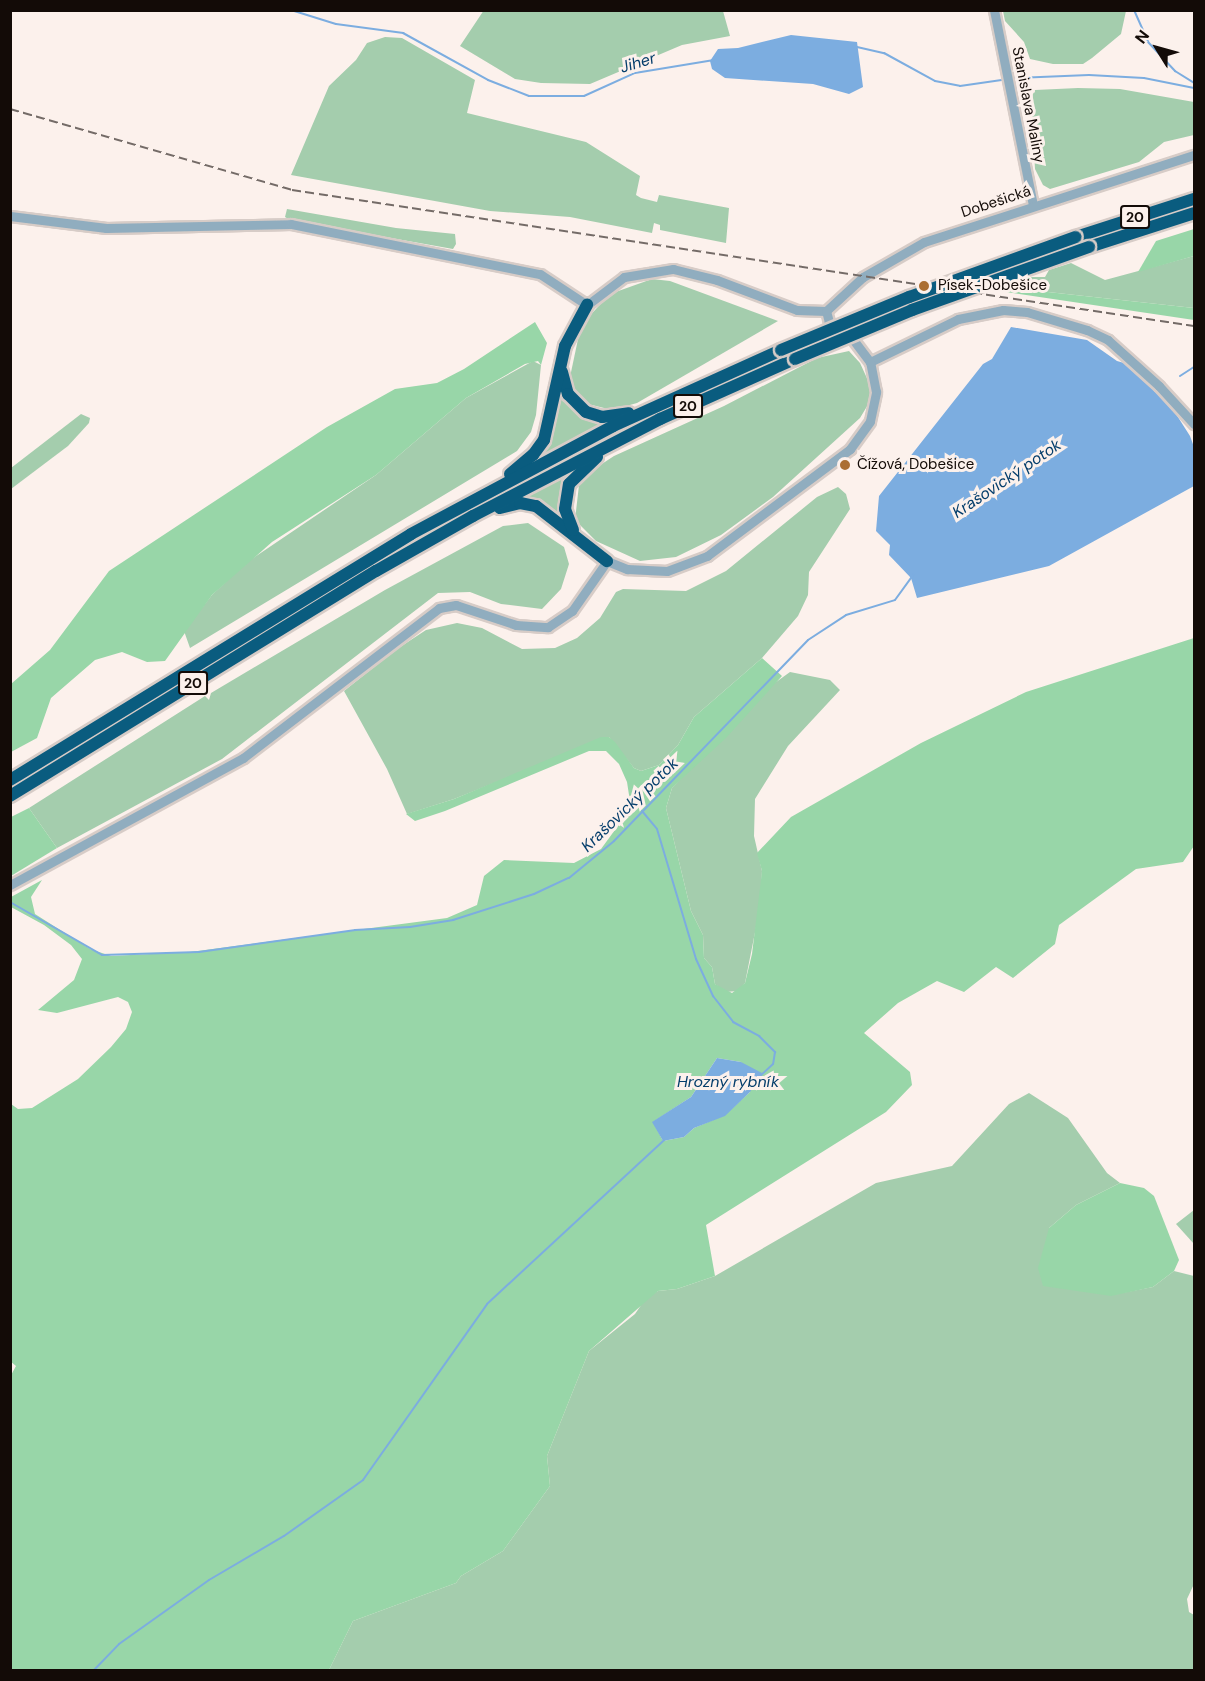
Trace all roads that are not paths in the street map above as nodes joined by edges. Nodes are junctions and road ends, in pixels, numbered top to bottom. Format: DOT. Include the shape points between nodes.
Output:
graph roads {
  1 [pos="994,10"];
  2 [pos="1194,155"];
  3 [pos="1194,199"];
  4 [pos="1033,205"];
  5 [pos="1194,213"];
  6 [pos="10,216"];
  7 [pos="587,305"];
  8 [pos="826,311"];
  9 [pos="562,358"];
  10 [pos="870,362"];
  11 [pos="652,408"];
  12 [pos="1194,424"];
  13 [pos="624,438"];
  14 [pos="476,499"];
  15 [pos="473,516"];
  16 [pos="574,531"];
  17 [pos="607,561"];
  18 [pos="10,780"];
  19 [pos="10,796"];
  20 [pos="10,885"];
  1 -- 4 [label="street, Stanislava Maliny"];
  2 -- 4 [label="street, Dobešická"];
  3 -- 11 [label="highway, 20, bridge" via="909,297"];
  4 -- 8 [label="street, Dobešická" via="903,251 844,291"];
  5 -- 13 [label="highway, 20, bridge" via="912,310"];
  6 -- 7 [label="street" via="106,228 291,224 540,274"];
  7 -- 8 [label="street" via="624,277 673,269 717,280 797,310"];
  7 -- 9 [label="highway" via="572,329"];
  8 -- 10 [label="street" via="829,321 851,337"];
  9 -- 11 [label="highway" via="568,394 586,412 611,417"];
  9 -- 14 [label="highway" via="551,418 539,448"];
  10 -- 12 [label="street" via="958,319 1003,310 1027,312 1077,326 1108,340 1160,386"];
  10 -- 17 [label="street" via="876,392 870,421 862,436 835,461 714,551 686,567 645,572"];
  11 -- 14 [label="highway, 20"];
  13 -- 15 [label="highway, 20"];
  13 -- 16 [label="highway" via="581,468 569,484 566,509"];
  14 -- 18 [label="highway, 20" via="401,540"];
  15 -- 16 [label="highway" via="512,504 528,504"];
  15 -- 19 [label="highway, 20" via="366,577"];
  16 -- 17 [label="highway"];
  17 -- 20 [label="street" via="572,611 548,627 516,625 456,605 439,608 243,758"];
}
